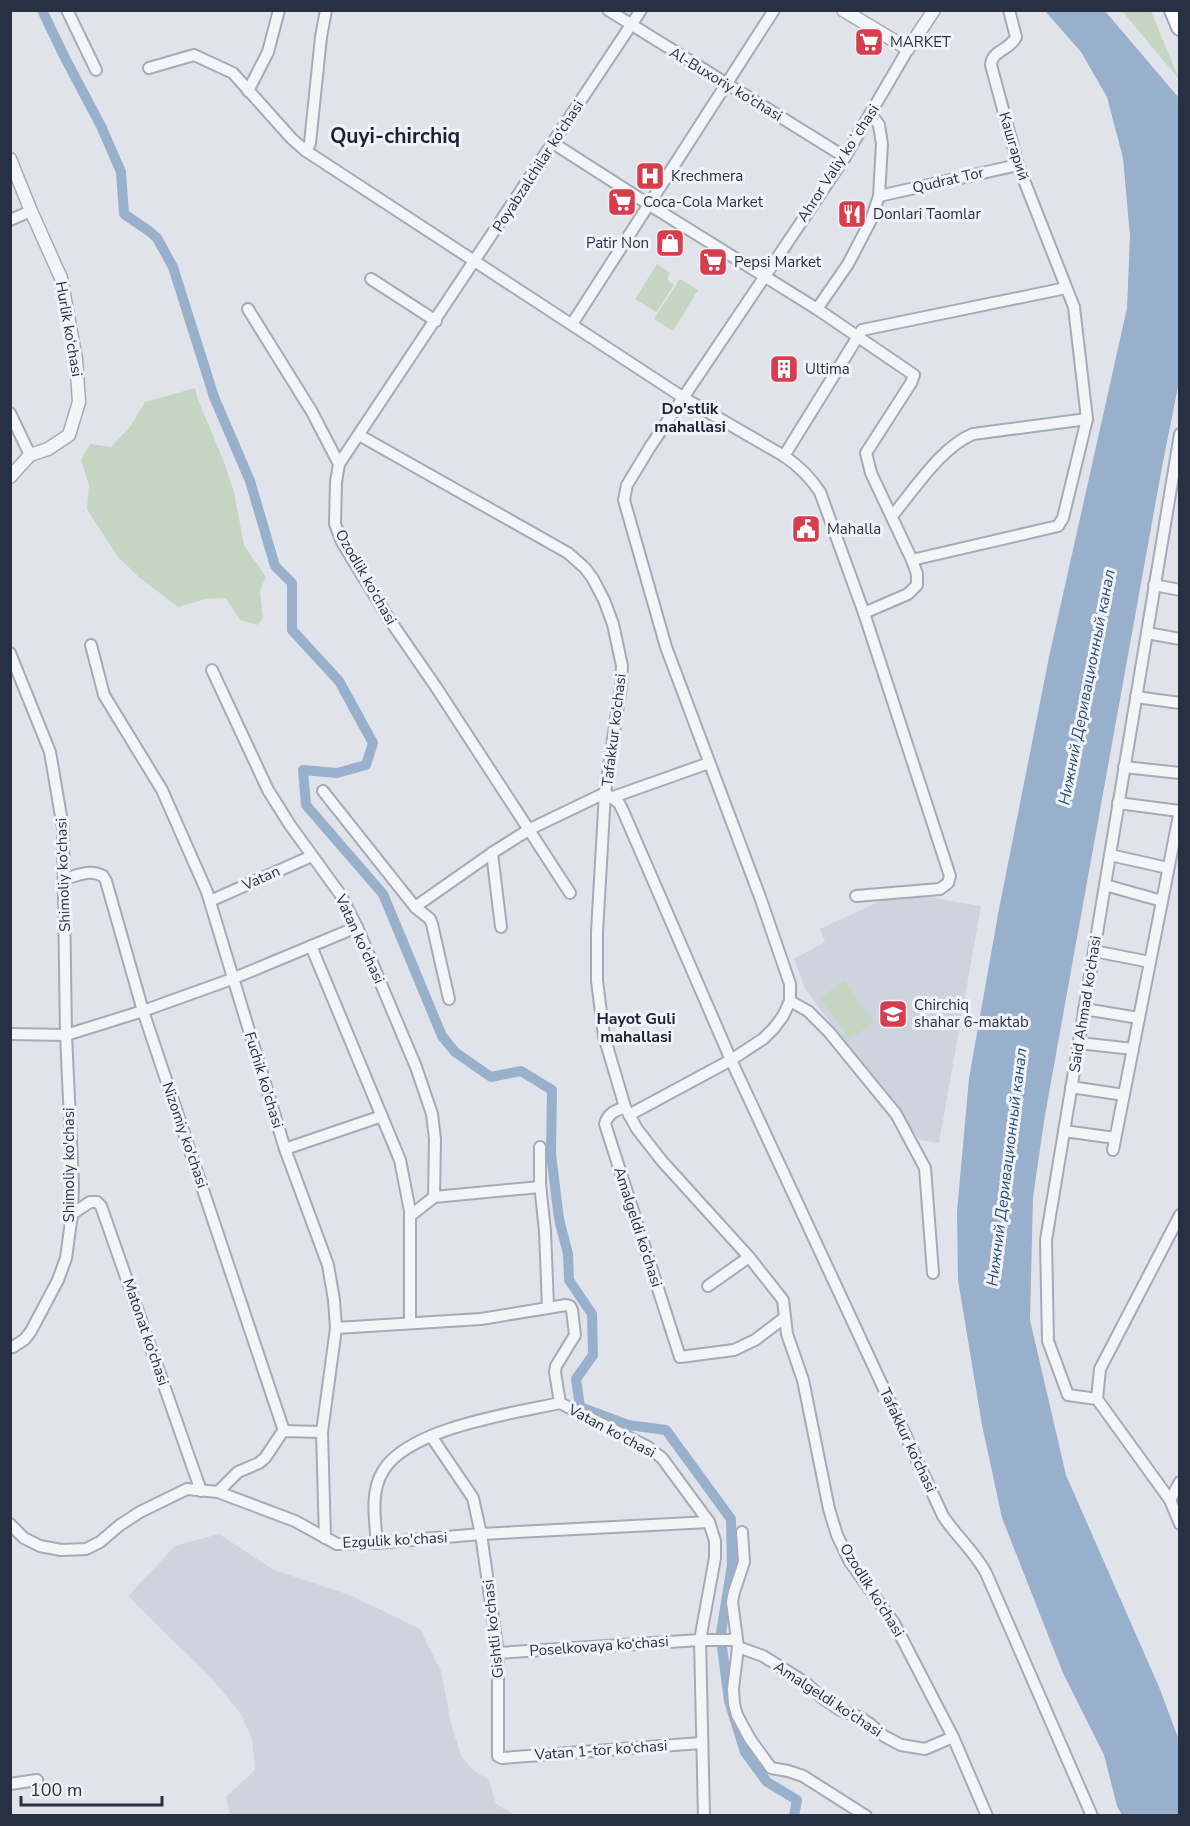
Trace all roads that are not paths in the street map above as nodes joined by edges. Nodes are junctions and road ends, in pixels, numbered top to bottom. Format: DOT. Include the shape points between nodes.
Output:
graph roads {
  1 [pos="67,10"];
  2 [pos="279,10"];
  3 [pos="326,10"];
  4 [pos="608,10"];
  5 [pos="641,10"];
  6 [pos="774,10"];
  7 [pos="843,10"];
  8 [pos="934,10"];
  9 [pos="1009,10"];
  10 [pos="1173,10"];
  11 [pos="631,26"];
  12 [pos="1179,27"];
  13 [pos="908,49"];
  14 [pos="149,68"];
  15 [pos="96,70"];
  16 [pos="726,84"];
  17 [pos="248,91"];
  18 [pos="871,114"];
  19 [pos="553,143"];
  20 [pos="306,151"];
  21 [pos="845,157"];
  22 [pos="10,159"];
  23 [pos="1018,165"];
  24 [pos="879,196"];
  25 [pos="648,204"];
  26 [pos="31,211"];
  27 [pos="10,220"];
  28 [pos="475,262"];
  29 [pos="764,275"];
  30 [pos="371,279"];
  31 [pos="1066,288"];
  32 [pos="248,309"];
  33 [pos="817,309"];
  34 [pos="436,321"];
  35 [pos="572,324"];
  36 [pos="858,338"];
  37 [pos="684,398"];
  38 [pos="10,413"];
  39 [pos="1087,419"];
  40 [pos="1179,434"];
  41 [pos="360,435"];
  42 [pos="30,455"];
  43 [pos="784,456"];
  44 [pos="339,464"];
  45 [pos="10,477"];
  46 [pos="892,516"];
  47 [pos="912,560"];
  48 [pos="1154,585"];
  49 [pos="1179,590"];
  50 [pos="864,613"];
  51 [pos="1147,633"];
  52 [pos="1179,639"];
  53 [pos="91,645"];
  54 [pos="10,652"];
  55 [pos="212,670"];
  56 [pos="1136,697"];
  57 [pos="1179,703"];
  58 [pos="709,763"];
  59 [pos="1124,767"];
  60 [pos="1179,773"];
  61 [pos="323,791"];
  62 [pos="609,795"];
  63 [pos="1118,803"];
  64 [pos="1179,811"];
  65 [pos="530,829"];
  66 [pos="492,853"];
  67 [pos="1110,855"];
  68 [pos="312,856"];
  69 [pos="1168,868"];
  70 [pos="65,879"];
  71 [pos="1105,885"];
  72 [pos="570,893"];
  73 [pos="856,896"];
  74 [pos="210,901"];
  75 [pos="1162,901"];
  76 [pos="416,906"];
  77 [pos="357,927"];
  78 [pos="501,927"];
  79 [pos="310,946"];
  80 [pos="1094,951"];
  81 [pos="1150,962"];
  82 [pos="232,979"];
  83 [pos="450,999"];
  84 [pos="790,1000"];
  85 [pos="1084,1009"];
  86 [pos="143,1011"];
  87 [pos="1139,1018"];
  88 [pos="10,1034"];
  89 [pos="66,1035"];
  90 [pos="1079,1043"];
  91 [pos="1133,1050"];
  92 [pos="730,1060"];
  93 [pos="1071,1087"];
  94 [pos="1124,1095"];
  95 [pos="627,1111"];
  96 [pos="382,1116"];
  97 [pos="1064,1131"];
  98 [pos="1115,1138"];
  99 [pos="540,1147"];
  100 [pos="285,1149"];
  101 [pos="1113,1150"];
  102 [pos="540,1186"];
  103 [pos="434,1197"];
  104 [pos="72,1214"];
  105 [pos="1179,1215"];
  106 [pos="410,1216"];
  107 [pos="749,1257"];
  108 [pos="933,1274"];
  109 [pos="708,1286"];
  110 [pos="548,1307"];
  111 [pos="784,1318"];
  112 [pos="410,1323"];
  113 [pos="336,1328"];
  114 [pos="10,1347"];
  115 [pos="1097,1399"];
  116 [pos="560,1403"];
  117 [pos="285,1431"];
  118 [pos="322,1432"];
  119 [pos="431,1436"];
  120 [pos="1179,1482"];
  121 [pos="201,1491"];
  122 [pos="218,1492"];
  123 [pos="1170,1500"];
  124 [pos="709,1522"];
  125 [pos="10,1524"];
  126 [pos="1179,1524"];
  127 [pos="742,1532"];
  128 [pos="481,1534"];
  129 [pos="325,1538"];
  130 [pos="377,1543"];
  131 [pos="700,1640"];
  132 [pos="738,1643"];
  133 [pos="498,1653"];
  134 [pos="953,1737"];
  135 [pos="701,1743"];
  136 [pos="502,1758"];
  137 [pos="37,1780"];
  138 [pos="10,1784"];
  139 [pos="704,1815"];
  140 [pos="866,1815"];
  141 [pos="987,1815"];
  142 [pos="1091,1815"];
  1 -- 15 [label="street"];
  2 -- 17 [label="street" via="268,52"];
  3 -- 20 [label="street"];
  4 -- 11 [label="street, Al-Buxoriy ko‘chasi"];
  5 -- 11 [label="street, Poyabzalchilar ko‘chasi"];
  6 -- 16 [label="street"];
  7 -- 13 [label="street"];
  8 -- 13 [label="street"];
  9 -- 23 [label="street, Кашгарий" via="1016,37 1011,46 996,54 991,65"];
  10 -- 12 [label="main road"];
  11 -- 16 [label="street, Al-Buxoriy ko‘chasi"];
  11 -- 19 [label="street, Poyabzalchilar ko‘chasi"];
  13 -- 18 [label="street, Ahror Valiy koʻchasi"];
  14 -- 17 [label="street" via="194,55 233,73"];
  16 -- 21 [label="street, Al-Buxoriy ko‘chasi"];
  16 -- 25 [label="street"];
  17 -- 20 [label="street"];
  18 -- 21 [label="street, Ahror Valiy koʻchasi"];
  18 -- 24 [label="street" via="879,125 882,144"];
  19 -- 25 [label="street"];
  19 -- 28 [label="street, Poyabzalchilar ko‘chasi"];
  20 -- 28 [label="street"];
  21 -- 29 [label="street, Ahror Valiy koʻchasi"];
  22 -- 26 [label="street, Hurlik ko‘chasi"];
  23 -- 24 [label="street, Qudrat Tor"];
  23 -- 31 [label="street, Кашгарий"];
  24 -- 33 [label="street" via="852,255"];
  25 -- 29 [label="street"];
  25 -- 35 [label="street"];
  26 -- 27 [label="street"];
  26 -- 42 [label="street, Hurlik ko‘chasi" via="61,278 80,402 69,435"];
  28 -- 34 [label="street, Poyabzalchilar ko‘chasi"];
  28 -- 35 [label="street"];
  29 -- 33 [label="street"];
  29 -- 37 [label="street, Ahror Valiy koʻchasi"];
  30 -- 34 [label="street"];
  31 -- 36 [label="street" via="862,330"];
  31 -- 39 [label="street, Кашгарий" via="1074,307"];
  32 -- 44 [label="street" via="312,412"];
  33 -- 36 [label="street"];
  34 -- 41 [label="street, Poyabzalchilar ko‘chasi"];
  35 -- 37 [label="street"];
  36 -- 43 [label="street"];
  36 -- 46 [label="street" via="914,375 866,453 871,473"];
  37 -- 43 [label="street"];
  37 -- 58 [label="street, Ahror Valiy koʻchasi" via="627,485 624,500 666,647"];
  38 -- 42 [label="street"];
  39 -- 46 [label="street" via="973,434 961,439 943,454"];
  39 -- 47 [label="street, Кашгарий" via="1060,524"];
  40 -- 48 [label="street, Said Ahmad ko‘chasi"];
  41 -- 44 [label="street, Poyabzalchilar ko‘chasi"];
  41 -- 62 [label="street, Tafakkur ko‘chasi" via="568,553 593,579 614,624 622,666"];
  42 -- 45 [label="street, Hurlik ko‘chasi"];
  43 -- 50 [label="street" via="820,492"];
  44 -- 65 [label="street, Ozodlik ko‘chasi" via="335,524 342,542"];
  46 -- 47 [label="street"];
  47 -- 50 [label="street" via="917,585 908,594"];
  48 -- 49 [label="street"];
  48 -- 51 [label="street, Said Ahmad ko‘chasi"];
  50 -- 73 [label="street" via="950,876 940,889"];
  51 -- 52 [label="street"];
  51 -- 56 [label="street, Said Ahmad ko‘chasi"];
  53 -- 74 [label="street, Fuchik ko'chasi" via="104,694 162,790"];
  54 -- 70 [label="street, Shimoliy ko‘chasi" via="50,752 63,828"];
  55 -- 68 [label="street, Vatan ko'chasi" via="268,790"];
  56 -- 57 [label="street"];
  56 -- 59 [label="street, Said Ahmad ko‘chasi"];
  58 -- 62 [label="street"];
  58 -- 84 [label="street, Ahror Valiy koʻchasi" via="790,984"];
  59 -- 60 [label="street"];
  59 -- 63 [label="street, Said Ahmad ko‘chasi"];
  61 -- 76 [label="street"];
  62 -- 65 [label="street"];
  62 -- 92 [label="street, Tafakkur ko‘chasi" via="623,811"];
  62 -- 95 [label="street, Ozodlik ko‘chasi" via="597,932 597,981 604,1036"];
  63 -- 64 [label="street"];
  63 -- 67 [label="street, Said Ahmad ko‘chasi"];
  64 -- 69 [label="street"];
  65 -- 66 [label="street"];
  65 -- 72 [label="street, Ozodlik ko‘chasi"];
  66 -- 76 [label="street"];
  66 -- 78 [label="street"];
  67 -- 69 [label="street"];
  67 -- 71 [label="street, Said Ahmad ko‘chasi"];
  68 -- 74 [label="street, Vatan"];
  68 -- 77 [label="street, Vatan ko'chasi" via="340,894"];
  69 -- 75 [label="street"];
  70 -- 86 [label="street, Nizomiy ko'chasi" via="87,872 103,876"];
  70 -- 89 [label="street, Shimoliy ko‘chasi"];
  71 -- 75 [label="street"];
  71 -- 80 [label="street, Said Ahmad ko‘chasi"];
  74 -- 82 [label="street, Fuchik ko'chasi"];
  75 -- 81 [label="street"];
  76 -- 83 [label="street" via="432,924"];
  77 -- 79 [label="street"];
  77 -- 103 [label="street, Vatan ko'chasi" via="432,1114"];
  79 -- 82 [label="street"];
  79 -- 96 [label="street"];
  80 -- 81 [label="street"];
  80 -- 85 [label="street, Said Ahmad ko‘chasi"];
  81 -- 87 [label="street"];
  82 -- 86 [label="street"];
  82 -- 100 [label="street, Fuchik ko'chasi"];
  84 -- 92 [label="street" via="774,1028"];
  84 -- 108 [label="street" via="829,1032 896,1114 925,1168"];
  85 -- 87 [label="street"];
  85 -- 90 [label="street, Said Ahmad ko‘chasi"];
  86 -- 89 [label="street"];
  86 -- 117 [label="street, Nizomiy ko'chasi"];
  87 -- 91 [label="street"];
  88 -- 89 [label="street"];
  89 -- 104 [label="street, Shimoliy ko'chasi"];
  90 -- 91 [label="street"];
  90 -- 93 [label="street, Said Ahmad ko‘chasi"];
  91 -- 94 [label="street"];
  92 -- 95 [label="street"];
  92 -- 142 [label="street, Tafakkur ko‘chasi" via="943,1516 986,1573"];
  93 -- 94 [label="street"];
  93 -- 97 [label="street, Said Ahmad ko‘chasi"];
  94 -- 98 [label="street"];
  95 -- 107 [label="street, Ozodlik ko‘chasi" via="662,1161"];
  95 -- 111 [label="street, Amalgeldi ko‘chasi" via="612,1112 604,1124 680,1357 734,1350"];
  96 -- 100 [label="street"];
  96 -- 106 [label="street" via="400,1160"];
  97 -- 98 [label="street"];
  97 -- 115 [label="street, Said Ahmad ko‘chasi" via="1046,1240 1048,1341 1068,1395"];
  98 -- 101 [label="street"];
  99 -- 102 [label="street"];
  100 -- 113 [label="street, Fuchik ko'chasi" via="328,1265"];
  102 -- 103 [label="street"];
  102 -- 110 [label="street"];
  103 -- 106 [label="street"];
  104 -- 114 [label="street, Shimoliy ko'chasi" via="66,1258 58,1280 32,1331"];
  104 -- 121 [label="street, Matonat ko‘chasi" via="90,1202 101,1206"];
  105 -- 115 [label="street" via="1100,1369"];
  106 -- 112 [label="street"];
  107 -- 109 [label="street"];
  107 -- 111 [label="street, Ozodlik ko‘chasi" via="783,1300"];
  110 -- 112 [label="street, Vatan ko'chasi" via="481,1318"];
  110 -- 116 [label="street, Vatan ko'chasi" via="566,1305 572,1310 575,1335 555,1372"];
  111 -- 134 [label="street, Ozodlik ko‘chasi" via="803,1380 837,1535 850,1562 894,1623"];
  112 -- 113 [label="street, Vatan ko'chasi"];
  113 -- 118 [label="street, Fuchik ko'chasi"];
  115 -- 123 [label="street"];
  116 -- 119 [label="street"];
  116 -- 124 [label="street, Vatan ko'chasi" via="656,1452"];
  117 -- 118 [label="street"];
  117 -- 122 [label="street" via="259,1463 238,1472"];
  118 -- 129 [label="street, Fuchik ko'chasi"];
  119 -- 128 [label="street, Gishtli ko‘chasi" via="473,1498"];
  119 -- 130 [label="street" via="392,1458 382,1472 376,1491"];
  120 -- 123 [label="street"];
  121 -- 122 [label="street, Ezgulik ko'chasi"];
  121 -- 125 [label="street, Ezgulik ko'chasi" via="187,1489 140,1512 86,1549 40,1546 24,1538"];
  122 -- 129 [label="street, Ezgulik ko'chasi" via="295,1521"];
  123 -- 126 [label="street"];
  124 -- 128 [label="street, Ezgulik ko'chasi"];
  124 -- 131 [label="street, Vatan ko'chasi" via="715,1541 714,1568"];
  127 -- 132 [label="street" via="744,1562 732,1602"];
  128 -- 130 [label="street, Ezgulik ko'chasi"];
  128 -- 133 [label="street, Gishtli ko‘chasi"];
  129 -- 130 [label="street, Ezgulik ko'chasi" via="337,1544"];
  131 -- 132 [label="street, Poselkovaya ko‘chasi"];
  131 -- 133 [label="street, Poselkovaya ko‘chasi"];
  131 -- 135 [label="street, Vatan ko'chasi"];
  132 -- 134 [label="street, Amalgeldi ko‘chasi" via="901,1745 925,1749"];
  132 -- 140 [label="street" via="734,1704 740,1722 767,1764 803,1776"];
  133 -- 136 [label="street, Gishtli ko‘chasi" via="497,1753"];
  134 -- 141 [label="street, Ozodlik ko‘chasi"];
  135 -- 136 [label="street, Vatan 1-tor ko‘chasi"];
  135 -- 139 [label="street, Vatan ko'chasi"];
  137 -- 138 [label="street"];
}
